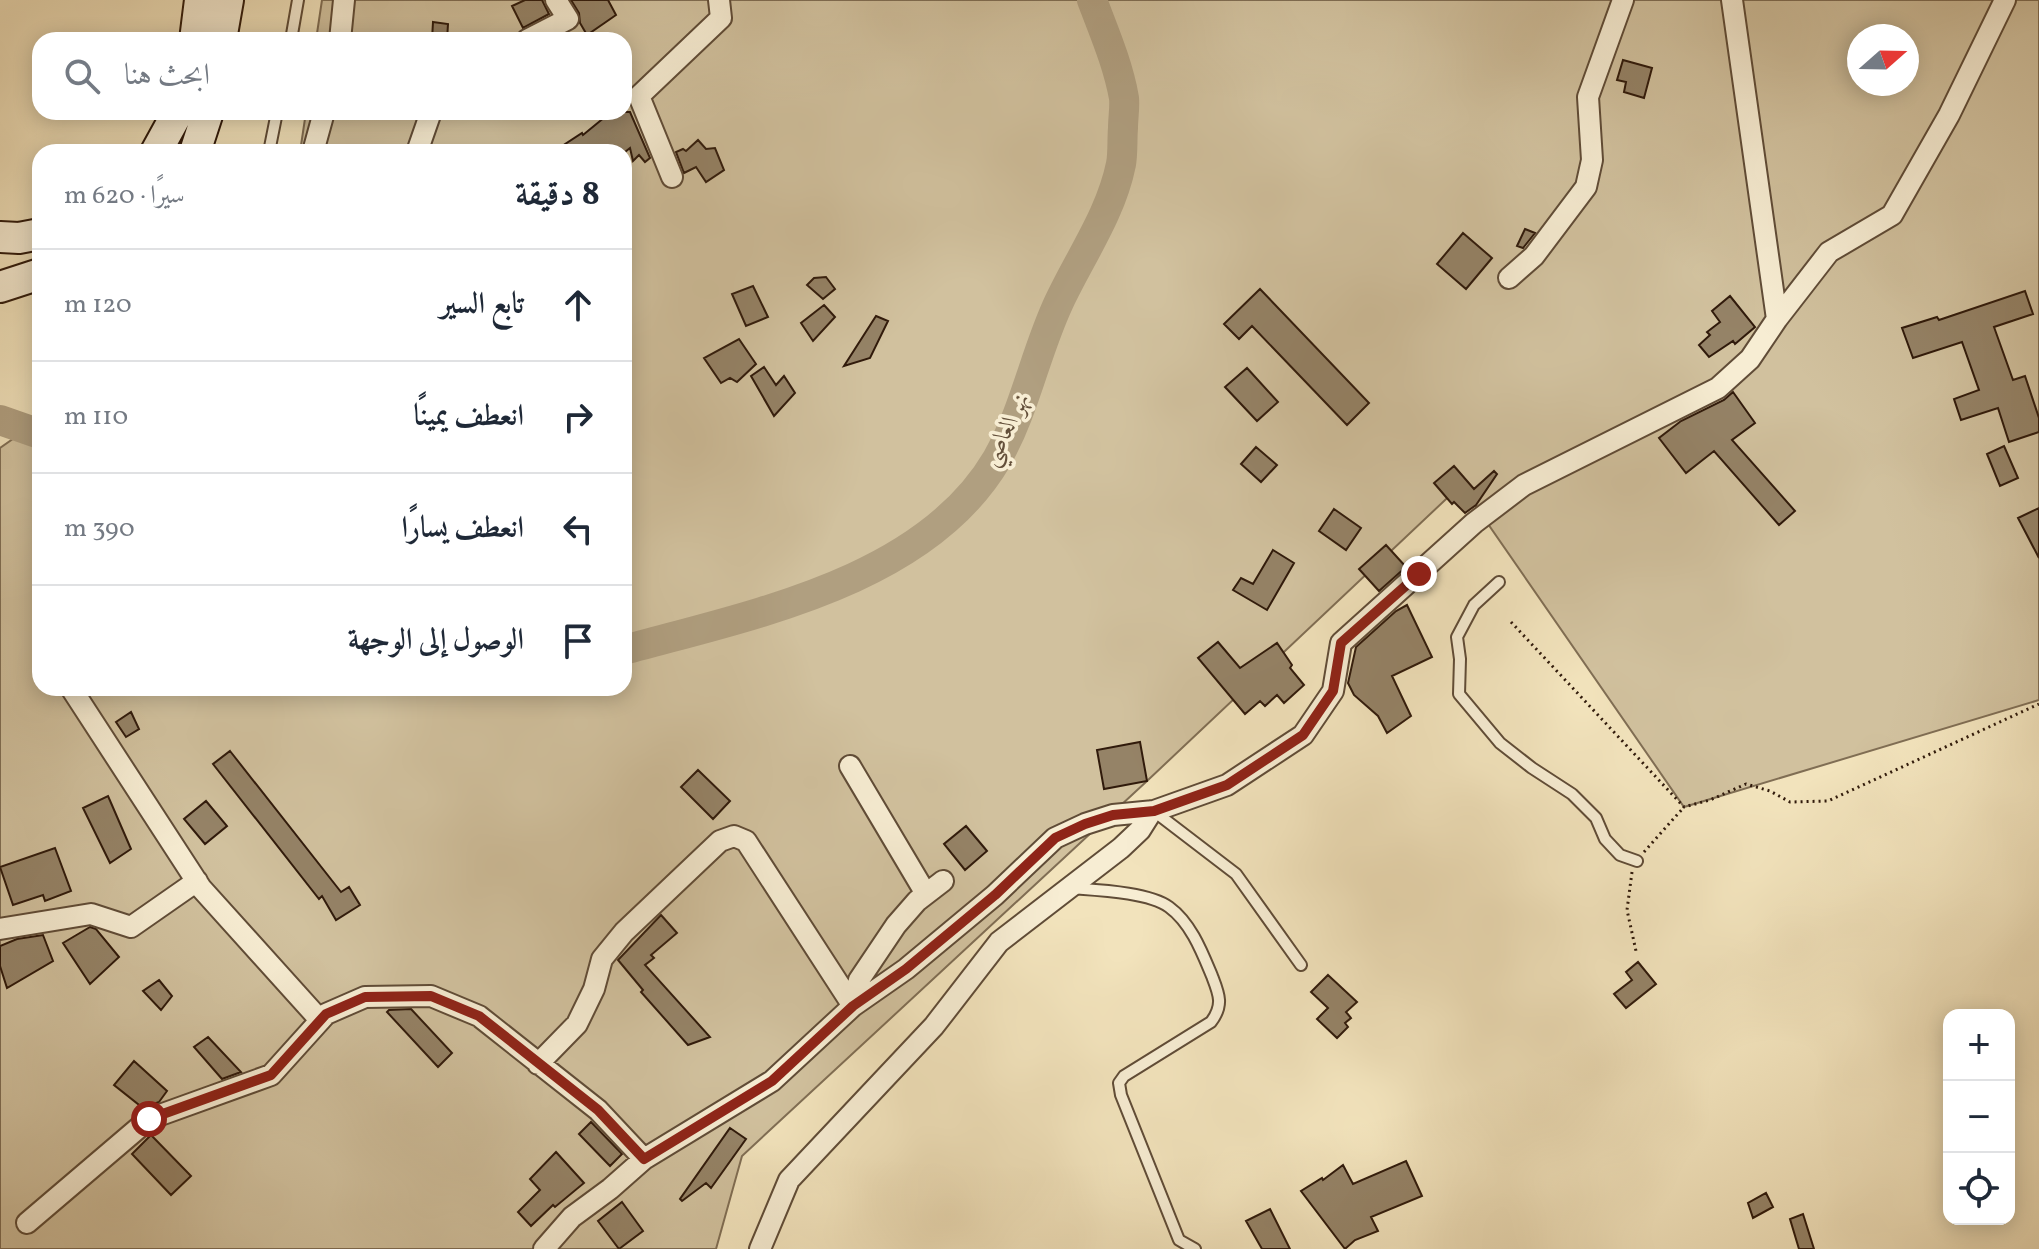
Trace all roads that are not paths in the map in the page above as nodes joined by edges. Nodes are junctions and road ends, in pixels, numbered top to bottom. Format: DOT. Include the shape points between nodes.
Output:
graph roads {
  1 [pos="200,0"];
  2 [pos="228,0"];
  3 [pos="298,0"];
  4 [pos="344,0"];
  5 [pos="556,0"];
  6 [pos="719,0"];
  7 [pos="1623,0"];
  8 [pos="1732,0"];
  9 [pos="2005,0"];
  10 [pos="196,32"];
  11 [pos="222,32"];
  12 [pos="292,32"];
  13 [pos="341,32"];
  14 [pos="543,32"];
  15 [pos="174,120"];
  16 [pos="205,120"];
  17 [pos="275,120"];
  18 [pos="322,120"];
  19 [pos="428,120"];
  20 [pos="160,144"];
  21 [pos="198,144"];
  22 [pos="271,144"];
  23 [pos="315,144"];
  24 [pos="420,144"];
  25 [pos="672,177"];
  26 [pos="32,236"];
  27 [pos="0,237"];
  28 [pos="1509,278"];
  29 [pos="32,279"];
  30 [pos="0,287"];
  31 [pos="1777,319"];
  32 [pos="1499,582"];
  33 [pos="76,696"];
  34 [pos="850,766"];
  35 [pos="1153,811"];
  36 [pos="1637,861"];
  37 [pos="197,881"];
  38 [pos="943,881"];
  39 [pos="1069,888"];
  40 [pos="926,894"];
  41 [pos="0,929"];
  42 [pos="1301,965"];
  43 [pos="853,1006"];
  44 [pos="320,1020"];
  45 [pos="538,1064"];
  46 [pos="644,1159"];
  47 [pos="27,1223"];
  48 [pos="544,1249"];
  49 [pos="760,1249"];
  50 [pos="1195,1249"];
  1 -- 10 [label="main road"];
  2 -- 11 [label="main road"];
  3 -- 12 [label="lane"];
  4 -- 13 [label="street"];
  5 -- 14 [label="street" via="568,19"];
  6 -- 25 [label="street" via="721,18 639,96"];
  7 -- 28 [label="street" via="1588,97 1592,160 1586,187 1534,256"];
  8 -- 31 [label="street"];
  9 -- 31 [label="street" via="1892,215 1829,252"];
  15 -- 20 [label="main road"];
  16 -- 21 [label="main road"];
  17 -- 22 [label="lane"];
  18 -- 23 [label="street"];
  19 -- 24 [label="street"];
  26 -- 27 [label="main road"];
  29 -- 30 [label="main road"];
  31 -- 35 [label="street" via="1750,359 1718,388 1524,485 1474,523 1341,643 1333,691 1303,735 1227,785"];
  32 -- 36 [label="lane" via="1474,605 1457,637 1459,694 1500,743 1572,794 1596,818 1620,855"];
  33 -- 37 [label="street"];
  34 -- 40 [label="street"];
  35 -- 39 [label="street" via="1121,848"];
  35 -- 42 [label="lane" via="1236,874"];
  35 -- 43 [label="street" via="1113,815 1055,838 917,960"];
  37 -- 41 [label="street" via="131,927 91,914"];
  37 -- 44 [label="street"];
  38 -- 40 [label="street"];
  39 -- 49 [label="street" via="999,942 934,1026 789,1180"];
  39 -- 50 [label="lane" via="1169,906 1194,936 1221,999 1211,1022 1119,1083 1179,1240"];
  40 -- 43 [label="street" via="896,925 859,980"];
  43 -- 45 [label="street" via="746,841 734,836 720,841 624,932 602,959 577,1024"];
  43 -- 46 [label="street" via="772,1081"];
  44 -- 45 [label="street" via="365,997 431,996 479,1016"];
  44 -- 47 [label="street" via="271,1075 149,1119"];
  45 -- 46 [label="street" via="598,1110"];
  46 -- 48 [label="street" via="572,1217"];
}
